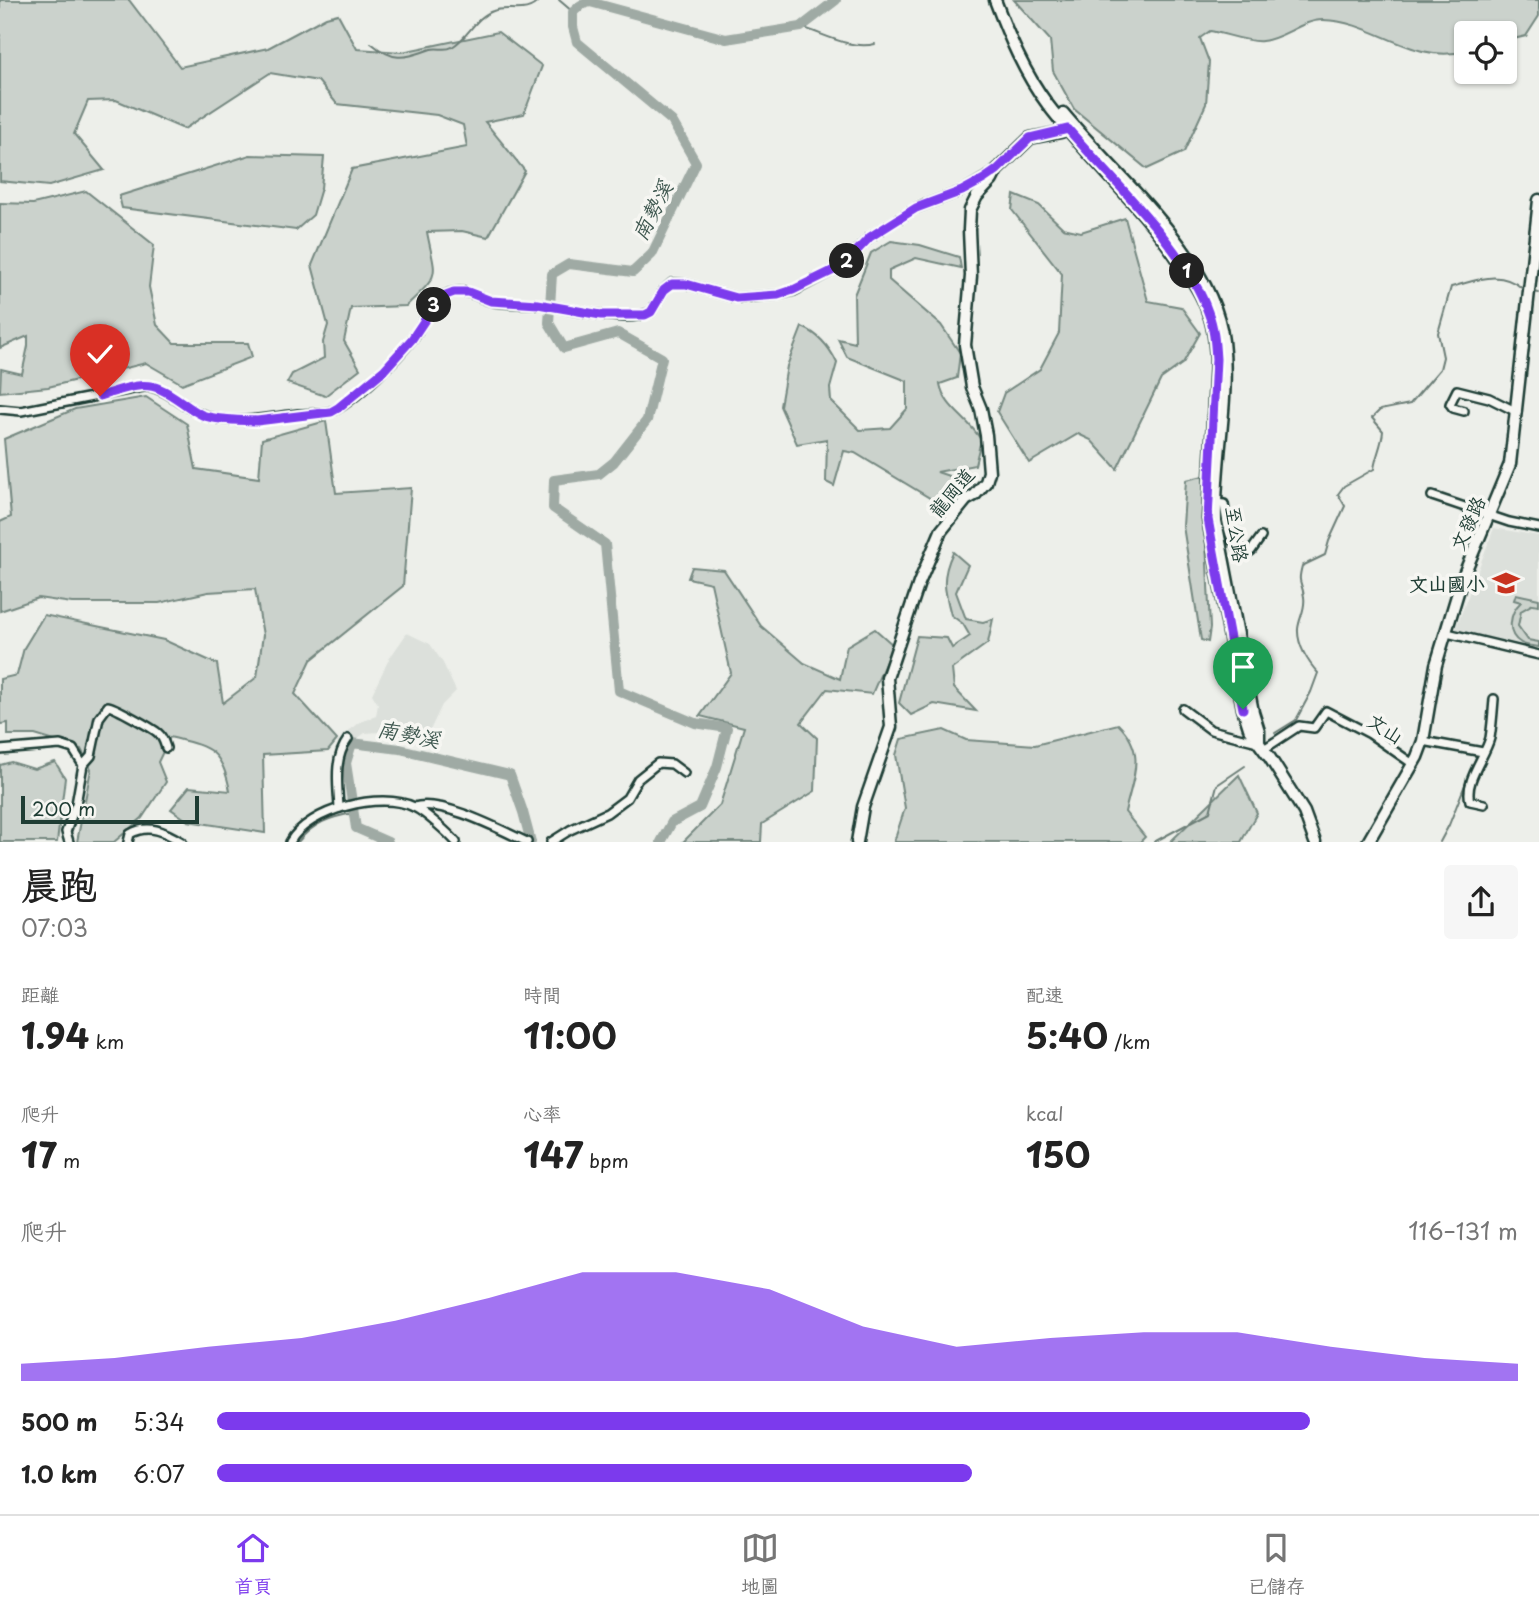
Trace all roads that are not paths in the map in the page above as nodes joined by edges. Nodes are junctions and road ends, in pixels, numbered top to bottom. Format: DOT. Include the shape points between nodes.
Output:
graph roads {
  1 [pos="995,0"];
  2 [pos="1002,0"];
  3 [pos="1071,128"];
  4 [pos="997,170"];
  5 [pos="1539,200"];
  6 [pos="1535,265"];
  7 [pos="0,409"];
  8 [pos="1464,411"];
  9 [pos="1517,412"];
  10 [pos="1216,429"];
  11 [pos="1432,496"];
  12 [pos="1216,503"];
  13 [pos="1490,515"];
  14 [pos="1539,528"];
  15 [pos="1261,537"];
  16 [pos="1224,584"];
  17 [pos="1447,633"];
  18 [pos="1539,655"];
  19 [pos="1494,699"];
  20 [pos="1183,709"];
  21 [pos="348,739"];
  22 [pos="1423,741"];
  23 [pos="1261,745"];
  24 [pos="166,748"];
  25 [pos="0,750"];
  26 [pos="1483,752"];
  27 [pos="1413,764"];
  28 [pos="83,765"];
  29 [pos="684,773"];
  30 [pos="1483,804"];
  31 [pos="341,807"];
  32 [pos="414,807"];
  33 [pos="294,840"];
  34 [pos="69,842"];
  35 [pos="128,842"];
  36 [pos="182,842"];
  37 [pos="456,842"];
  38 [pos="527,842"];
  39 [pos="551,842"];
  40 [pos="857,842"];
  41 [pos="1315,842"];
  42 [pos="1368,842"];
  1 -- 3 [label="street" via="1031,81"];
  2 -- 3 [label="street" via="1023,53"];
  3 -- 4 [label="street, 龍岡道" via="1030,138"];
  3 -- 10 [label="street, 至公路" via="1155,221 1197,280 1214,333"];
  4 -- 7 [label="street" via="962,191 916,208 870,237 836,269 778,295 736,298 672,284 645,315 601,315 454,292 436,303 384,370 331,412 257,421 216,418 148,386 21,411"];
  4 -- 40 [label="street, 龍岡道" via="971,210 965,345 986,435 989,472 986,482 941,531 919,583 887,678 891,727 863,807"];
  5 -- 6 [label="street, 文發路"];
  6 -- 9 [label="street, 文發路"];
  8 -- 9 [label="street" via="1450,404 1457,390 1489,398"];
  9 -- 13 [label="street, 文發路" via="1510,464"];
  10 -- 12 [label="street, 至公路"];
  10 -- 16 [label="street, 至公路" via="1208,519"];
  11 -- 13 [label="street"];
  12 -- 15 [label="street" via="1224,504 1238,548 1251,551"];
  12 -- 16 [label="street, 至公路"];
  13 -- 14 [label="street"];
  13 -- 17 [label="street, 文發路" via="1462,579"];
  16 -- 23 [label="street, 至公路" via="1243,709 1250,731"];
  17 -- 18 [label="street"];
  17 -- 22 [label="street, 文發路" via="1436,665"];
  19 -- 26 [label="street" via="1489,741"];
  20 -- 23 [label="street" via="1211,730"];
  21 -- 31 [label="street" via="338,763"];
  22 -- 26 [label="street"];
  22 -- 27 [label="street, 文發路"];
  23 -- 27 [label="street, 文山" via="1299,726 1314,728 1326,710"];
  23 -- 41 [label="street, 至公路" via="1304,812"];
  24 -- 28 [label="street" via="155,730 108,706 99,718 91,756"];
  25 -- 28 [label="street" via="60,746 73,750"];
  26 -- 30 [label="street" via="1468,793 1470,801"];
  27 -- 42 [label="street, 文發路"];
  28 -- 34 [label="street" via="66,832"];
  29 -- 39 [label="street" via="672,764 658,763 638,779 619,805"];
  31 -- 32 [label="street" via="377,802"];
  31 -- 33 [label="street" via="312,820"];
  32 -- 37 [label="street"];
  32 -- 38 [label="street" via="424,804 474,817"];
  35 -- 36 [label="street" via="130,834 144,827"];
}
